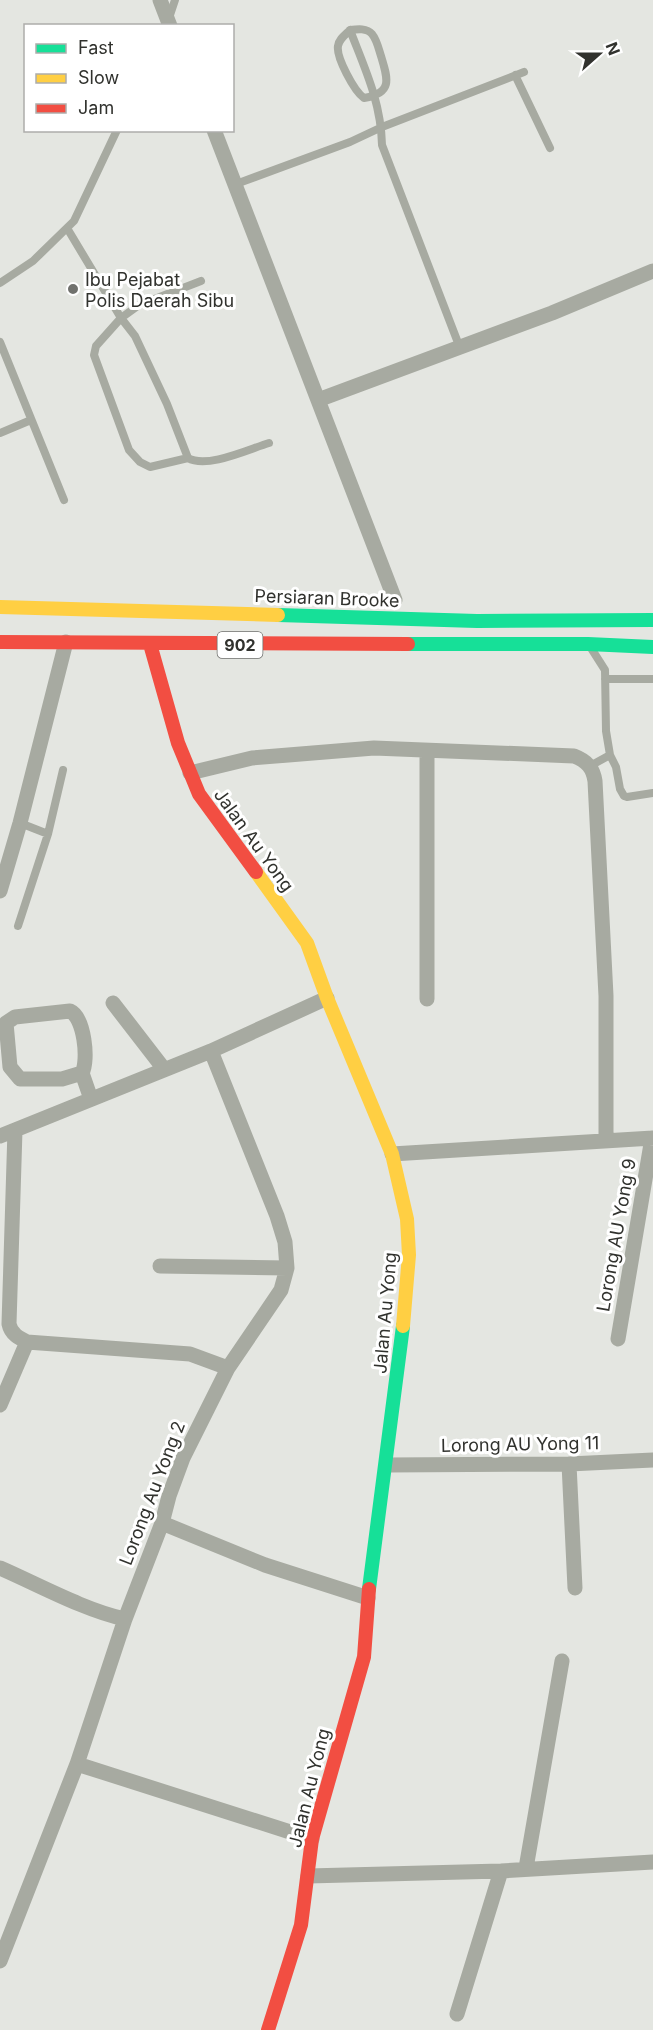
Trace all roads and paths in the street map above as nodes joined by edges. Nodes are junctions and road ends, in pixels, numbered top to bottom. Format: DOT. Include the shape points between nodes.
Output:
graph roads {
  1 [pos="160,0"];
  2 [pos="175,0"];
  3 [pos="168,24"];
  4 [pos="168,24"];
  5 [pos="350,30"];
  6 [pos="524,72"];
  7 [pos="515,75"];
  8 [pos="376,96"];
  9 [pos="382,128"];
  10 [pos="116,132"];
  11 [pos="215,132"];
  12 [pos="550,148"];
  13 [pos="236,184"];
  14 [pos="67,228"];
  15 [pos="653,271"];
  16 [pos="201,281"];
  17 [pos="0,283"];
  18 [pos="122,318"];
  19 [pos="0,342"];
  20 [pos="460,348"];
  21 [pos="318,400"];
  22 [pos="31,420"];
  23 [pos="0,433"];
  24 [pos="269,443"];
  25 [pos="188,458"];
  26 [pos="64,500"];
  27 [pos="395,600"];
  28 [pos="0,607"];
  29 [pos="653,620"];
  30 [pos="0,642"];
  31 [pos="66,642"];
  32 [pos="150,644"];
  33 [pos="588,644"];
  34 [pos="653,647"];
  35 [pos="605,679"];
  36 [pos="653,679"];
  37 [pos="427,751"];
  38 [pos="610,755"];
  39 [pos="590,766"];
  40 [pos="63,770"];
  41 [pos="190,773"];
  42 [pos="653,793"];
  43 [pos="20,823"];
  44 [pos="48,834"];
  45 [pos="0,891"];
  46 [pos="18,926"];
  47 [pos="327,998"];
  48 [pos="427,999"];
  49 [pos="113,1004"];
  50 [pos="211,1051"];
  51 [pos="165,1069"];
  52 [pos="82,1073"];
  53 [pos="91,1099"];
  54 [pos="15,1130"];
  55 [pos="0,1136"];
  56 [pos="652,1138"];
  57 [pos="606,1140"];
  58 [pos="392,1154"];
  59 [pos="160,1266"];
  60 [pos="287,1268"];
  61 [pos="618,1339"];
  62 [pos="27,1342"];
  63 [pos="228,1368"];
  64 [pos="0,1405"];
  65 [pos="653,1460"];
  66 [pos="569,1464"];
  67 [pos="387,1465"];
  68 [pos="162,1523"];
  69 [pos="0,1568"];
  70 [pos="576,1588"];
  71 [pos="368,1598"];
  72 [pos="126,1619"];
  73 [pos="562,1661"];
  74 [pos="77,1764"];
  75 [pos="312,1839"];
  76 [pos="653,1862"];
  77 [pos="526,1868"];
  78 [pos="501,1871"];
  79 [pos="308,1876"];
  80 [pos="0,1961"];
  81 [pos="457,2014"];
  82 [pos="268,2030"];
  1 -- 3 [label="street"];
  2 -- 4 [label="lane"];
  5 -- 8 [label="lane"];
  5 -- 8 [label="lane" via="340,40 338,51 358,94 364,98"];
  5 -- 8 [label="lane" via="365,30 378,45 388,80"];
  6 -- 7 [label="lane"];
  7 -- 9 [label="lane"];
  7 -- 12 [label="lane"];
  8 -- 9 [label="lane"];
  9 -- 13 [label="lane"];
  9 -- 20 [label="lane" via="382,145"];
  10 -- 14 [label="lane" via="74,221"];
  11 -- 13 [label="street"];
  13 -- 21 [label="street"];
  14 -- 17 [label="lane" via="33,261"];
  14 -- 18 [label="lane"];
  15 -- 20 [label="street"];
  16 -- 18 [label="lane" via="139,305"];
  18 -- 25 [label="lane" via="146,357"];
  18 -- 25 [label="lane" via="96,346 94,355 129,450 150,467"];
  19 -- 22 [label="lane"];
  20 -- 21 [label="street"];
  21 -- 27 [label="street"];
  22 -- 23 [label="lane"];
  22 -- 26 [label="lane"];
  24 -- 25 [label="lane" via="212,461"];
  28 -- 29 [label="street, Persiaran Brooke / 902" via="477,621"];
  30 -- 31 [label="street, 902"];
  31 -- 32 [label="street, 902"];
  31 -- 43 [label="street"];
  32 -- 33 [label="street, 902"];
  32 -- 41 [label="street, Jalan Au Yong"];
  33 -- 34 [label="street, 902"];
  33 -- 35 [label="lane" via="605,670"];
  35 -- 36 [label="lane"];
  35 -- 38 [label="lane"];
  37 -- 39 [label="street" via="574,756"];
  37 -- 41 [label="street" via="374,748 252,758"];
  37 -- 48 [label="street"];
  38 -- 39 [label="lane"];
  38 -- 42 [label="lane" via="624,796"];
  39 -- 57 [label="street" via="595,782 606,996"];
  40 -- 44 [label="lane"];
  41 -- 47 [label="street, Jalan Au Yong" via="199,794 307,943"];
  43 -- 44 [label="lane"];
  43 -- 45 [label="street"];
  44 -- 46 [label="lane"];
  47 -- 50 [label="street"];
  47 -- 58 [label="street, Jalan Au Yong"];
  49 -- 51 [label="street"];
  50 -- 51 [label="street"];
  50 -- 60 [label="street, Lorong Au Yong 2" via="277,1216"];
  51 -- 53 [label="street"];
  52 -- 52 [label="street" via="62,1079 20,1079 10,1067 6,1023 15,1017 75,1013 86,1064"];
  52 -- 53 [label="street"];
  53 -- 54 [label="street"];
  54 -- 55 [label="street"];
  54 -- 62 [label="street" via="9,1327"];
  56 -- 57 [label="street"];
  56 -- 61 [label="street, Lorong AU Yong 9"];
  57 -- 58 [label="street"];
  58 -- 67 [label="street, Jalan Au Yong" via="407,1220 409,1255"];
  59 -- 60 [label="street"];
  60 -- 63 [label="street, Lorong Au Yong 2" via="280,1290"];
  62 -- 63 [label="street" via="190,1354"];
  62 -- 64 [label="street"];
  63 -- 68 [label="street, Lorong Au Yong 2" via="183,1458"];
  65 -- 66 [label="street, Lorong AU Yong 11"];
  66 -- 67 [label="street, Lorong AU Yong 11"];
  66 -- 70 [label="street"];
  67 -- 71 [label="street, Jalan Au Yong"];
  68 -- 71 [label="street" via="265,1565"];
  68 -- 72 [label="street, Lorong Au Yong 2"];
  69 -- 72 [label="street"];
  71 -- 75 [label="street, Jalan Au Yong" via="364,1657"];
  72 -- 74 [label="street, Lorong Au Yong 2"];
  73 -- 77 [label="street"];
  74 -- 75 [label="street"];
  74 -- 80 [label="street, Lorong Au Yong 2"];
  75 -- 79 [label="street, Jalan Au Yong"];
  76 -- 77 [label="street"];
  77 -- 78 [label="street"];
  78 -- 79 [label="street"];
  78 -- 81 [label="street"];
  79 -- 82 [label="street, Jalan Au Yong" via="301,1925"];
}
